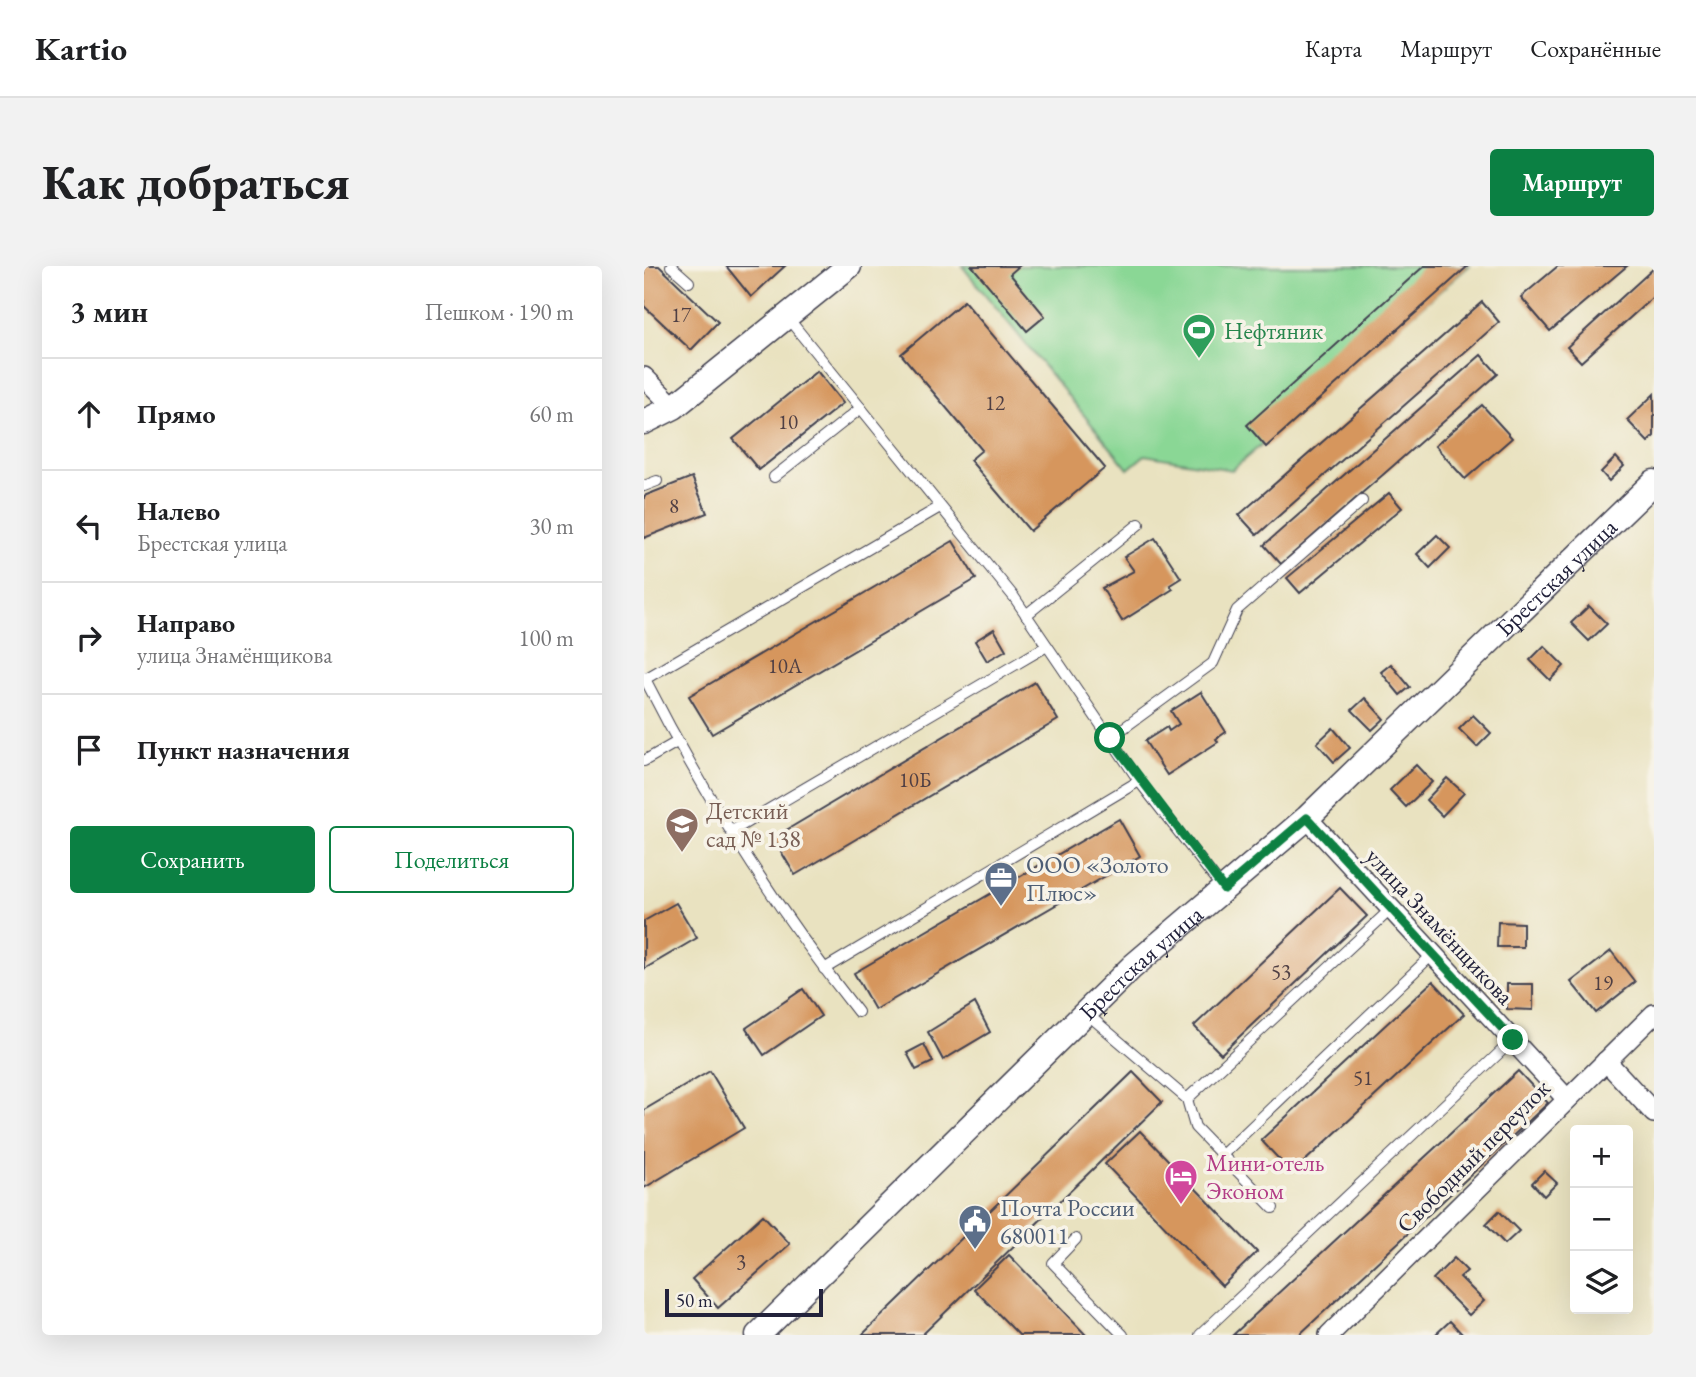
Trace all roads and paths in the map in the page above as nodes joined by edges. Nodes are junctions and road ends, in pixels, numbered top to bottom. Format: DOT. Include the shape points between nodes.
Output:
graph roads {
  1 [pos="671,266"];
  2 [pos="849,266"];
  3 [pos="689,282"];
  4 [pos="787,317"];
  5 [pos="644,377"];
  6 [pos="674,407"];
  7 [pos="861,408"];
  8 [pos="644,422"];
  9 [pos="774,477"];
  10 [pos="657,481"];
  11 [pos="1654,482"];
  12 [pos="644,486"];
  13 [pos="1362,501"];
  14 [pos="940,507"];
  15 [pos="1139,524"];
  16 [pos="1026,615"];
  17 [pos="1047,646"];
  18 [pos="645,678"];
  19 [pos="1110,738"];
  20 [pos="677,742"];
  21 [pos="644,761"];
  22 [pos="1139,780"];
  23 [pos="1307,818"];
  24 [pos="732,831"];
  25 [pos="1224,889"];
  26 [pos="1391,909"];
  27 [pos="1433,954"];
  28 [pos="824,969"];
  29 [pos="858,1012"];
  30 [pos="1085,1012"];
  31 [pos="1654,1014"];
  32 [pos="1513,1040"];
  33 [pos="1606,1061"];
  34 [pos="1566,1098"];
  35 [pos="1186,1100"];
  36 [pos="1654,1113"];
  37 [pos="1222,1155"];
  38 [pos="1273,1208"];
  39 [pos="1076,1239"];
  40 [pos="758,1335"];
  41 [pos="1123,1335"];
  42 [pos="1200,1335"];
  43 [pos="1329,1335"];
  1 -- 3 [label="lane"];
  2 -- 4 [label="street"];
  4 -- 6 [label="street"];
  4 -- 7 [label="lane"];
  5 -- 6 [label="street"];
  6 -- 8 [label="street"];
  7 -- 9 [label="lane"];
  7 -- 14 [label="lane"];
  10 -- 12 [label="lane"];
  11 -- 23 [label="street, Брестская улица"];
  13 -- 19 [label="lane" via="1237,610 1213,663"];
  14 -- 16 [label="lane"];
  14 -- 18 [label="lane"];
  15 -- 16 [label="lane"];
  16 -- 17 [label="lane"];
  17 -- 19 [label="lane"];
  17 -- 24 [label="lane"];
  18 -- 20 [label="lane"];
  19 -- 22 [label="lane"];
  20 -- 21 [label="lane"];
  20 -- 24 [label="lane"];
  22 -- 25 [label="lane"];
  22 -- 28 [label="lane"];
  23 -- 25 [label="street, Брестская улица"];
  23 -- 26 [label="street, улица Знамёнщикова"];
  24 -- 28 [label="lane"];
  25 -- 30 [label="street, Брестская улица"];
  26 -- 27 [label="street, улица Знамёнщикова"];
  26 -- 35 [label="lane"];
  27 -- 32 [label="street, улица Знамёнщикова"];
  27 -- 37 [label="lane"];
  28 -- 29 [label="lane"];
  30 -- 35 [label="lane"];
  30 -- 40 [label="street, Брестская улица"];
  31 -- 33 [label="street, Свободный переулок"];
  32 -- 34 [label="street, улица Знамёнщикова"];
  32 -- 42 [label="lane"];
  33 -- 34 [label="street, Свободный переулок"];
  33 -- 36 [label="street"];
  34 -- 43 [label="street, Свободный переулок"];
  35 -- 37 [label="lane" via="1195,1127"];
  37 -- 38 [label="lane"];
  39 -- 41 [label="lane" via="1053,1263"];
}
